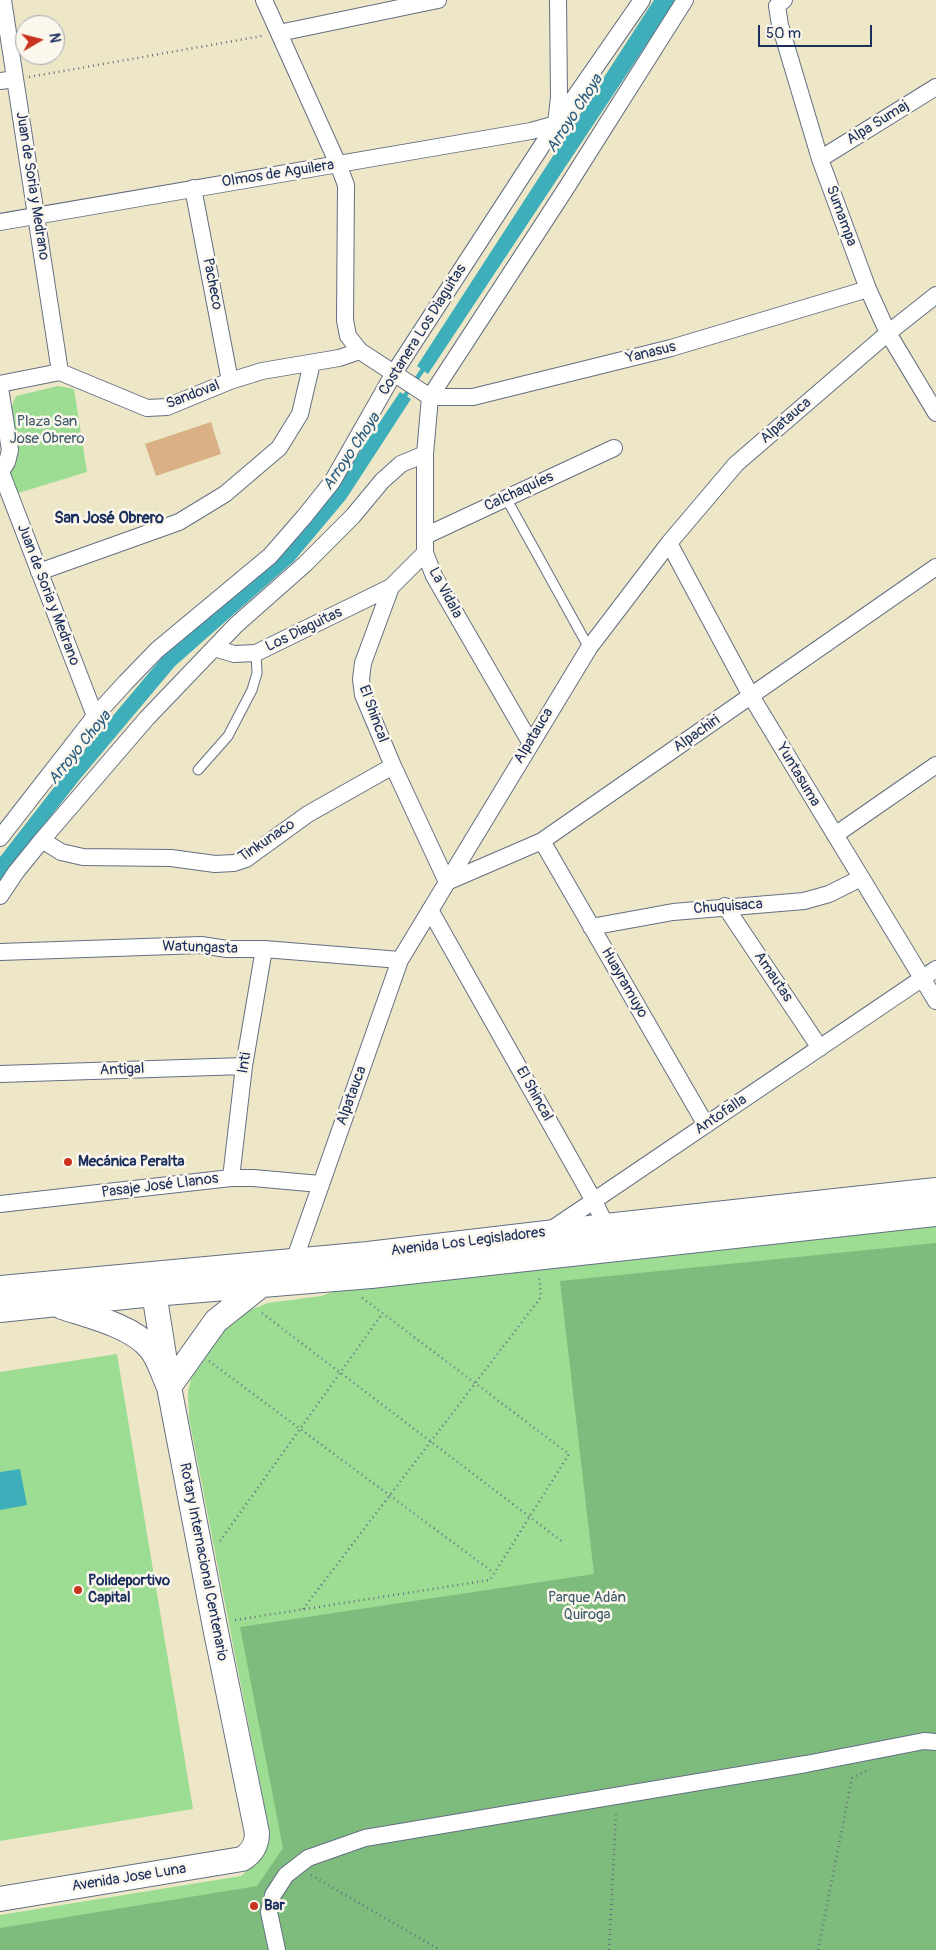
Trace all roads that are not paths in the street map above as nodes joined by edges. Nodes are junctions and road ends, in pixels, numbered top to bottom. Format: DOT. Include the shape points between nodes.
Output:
graph roads {
  1 [pos="3,0"];
  2 [pos="264,0"];
  3 [pos="438,0"];
  4 [pos="558,0"];
  5 [pos="642,0"];
  6 [pos="685,0"];
  7 [pos="781,3"];
  8 [pos="279,33"];
  9 [pos="8,80"];
  10 [pos="936,87"];
  11 [pos="556,124"];
  12 [pos="820,159"];
  13 [pos="338,164"];
  14 [pos="193,188"];
  15 [pos="36,216"];
  16 [pos="0,222"];
  17 [pos="868,289"];
  18 [pos="936,295"];
  19 [pos="888,333"];
  20 [pos="360,352"];
  21 [pos="312,363"];
  22 [pos="60,372"];
  23 [pos="400,377"];
  24 [pos="230,381"];
  25 [pos="0,386"];
  26 [pos="425,393"];
  27 [pos="935,410"];
  28 [pos="614,448"];
  29 [pos="425,454"];
  30 [pos="0,472"];
  31 [pos="506,498"];
  32 [pos="424,536"];
  33 [pos="670,544"];
  34 [pos="425,553"];
  35 [pos="936,567"];
  36 [pos="39,572"];
  37 [pos="391,587"];
  38 [pos="214,648"];
  39 [pos="588,648"];
  40 [pos="256,653"];
  41 [pos="750,696"];
  42 [pos="95,716"];
  43 [pos="530,742"];
  44 [pos="936,764"];
  45 [pos="393,766"];
  46 [pos="198,770"];
  47 [pos="835,835"];
  48 [pos="0,838"];
  49 [pos="42,840"];
  50 [pos="542,841"];
  51 [pos="862,878"];
  52 [pos="447,882"];
  53 [pos="0,896"];
  54 [pos="725,906"];
  55 [pos="430,910"];
  56 [pos="592,927"];
  57 [pos="264,949"];
  58 [pos="0,952"];
  59 [pos="400,960"];
  60 [pos="936,969"];
  61 [pos="922,978"];
  62 [pos="936,1001"];
  63 [pos="820,1048"];
  64 [pos="244,1066"];
  65 [pos="0,1074"];
  66 [pos="706,1125"];
  67 [pos="231,1178"];
  68 [pos="320,1184"];
  69 [pos="936,1190"];
  70 [pos="594,1201"];
  71 [pos="0,1204"];
  72 [pos="936,1214"];
  73 [pos="606,1226"];
  74 [pos="545,1234"];
  75 [pos="505,1261"];
  76 [pos="295,1272"];
  77 [pos="152,1284"];
  78 [pos="260,1286"];
  79 [pos="0,1288"];
  80 [pos="54,1304"];
  81 [pos="0,1310"];
  82 [pos="169,1387"];
  83 [pos="932,1740"];
  84 [pos="254,1848"];
  85 [pos="0,1899"];
  86 [pos="277,1950"];
  1 -- 9 [label="street, Juan de Soria y Medrano"];
  2 -- 8 [label="street"];
  3 -- 8 [label="street"];
  4 -- 11 [label="street" via="559,97"];
  5 -- 11 [label="street, Costanera Los Diaguitas"];
  6 -- 26 [label="street" via="565,190"];
  7 -- 12 [label="street, Sumampa" via="780,25"];
  8 -- 13 [label="street"];
  9 -- 15 [label="street, Juan de Soria y Medrano"];
  10 -- 12 [label="street, Alpa Sumaj"];
  11 -- 13 [label="street, Olmos de Aguilera"];
  11 -- 23 [label="street, Costanera Los Diaguitas"];
  12 -- 17 [label="street, Sumampa"];
  13 -- 14 [label="street, Olmos de Aguilera"];
  13 -- 20 [label="street" via="346,185 345,320 348,336"];
  14 -- 15 [label="street, Olmos de Aguilera"];
  14 -- 24 [label="street, Pacheco"];
  15 -- 16 [label="street, Olmos de Aguilera"];
  15 -- 22 [label="street, Juan de Soria y Medrano"];
  17 -- 19 [label="street, Sumampa"];
  17 -- 26 [label="street, Yanasus" via="671,348 473,397"];
  18 -- 19 [label="street, Alpatauca"];
  19 -- 27 [label="street, Sumampa"];
  19 -- 33 [label="street, Alpatauca" via="736,464"];
  20 -- 21 [label="street, Sandoval"];
  20 -- 23 [label="street"];
  21 -- 24 [label="street, Sandoval" via="262,371"];
  21 -- 36 [label="street" via="300,414 279,448 225,494 179,522"];
  22 -- 24 [label="street, Sandoval" via="147,408 167,408"];
  22 -- 25 [label="street"];
  23 -- 26 [label="street"];
  23 -- 42 [label="street, Costanera Los Diaguitas" via="332,482 270,556 157,650"];
  25 -- 30 [label="street, Juan de Soria y Medrano" via="10,450"];
  26 -- 29 [label="street, La Vidala"];
  28 -- 31 [label="street, Calchaquíes"];
  29 -- 32 [label="street, La Vidala"];
  29 -- 38 [label="street" via="401,464 382,481 353,516 305,564"];
  30 -- 36 [label="street, Juan de Soria y Medrano"];
  31 -- 32 [label="street, Calchaquíes"];
  31 -- 39 [label="lane"];
  32 -- 34 [label="street, La Vidala"];
  33 -- 39 [label="street, Alpatauca"];
  33 -- 41 [label="street, Yuntasuma"];
  34 -- 37 [label="street, El Shincal"];
  34 -- 43 [label="street, La Vidala" via="434,576"];
  35 -- 41 [label="street, Alpachiri"];
  36 -- 42 [label="street, Juan de Soria y Medrano"];
  37 -- 40 [label="street, Los Diaguitas"];
  37 -- 45 [label="street, El Shincal" via="363,663 361,679 363,695"];
  38 -- 40 [label="street, Los Diaguitas" via="234,654"];
  38 -- 49 [label="street" via="147,718"];
  39 -- 43 [label="street, Alpatauca"];
  40 -- 46 [label="lane" via="257,673 252,690 228,736"];
  41 -- 47 [label="street, Yuntasuma"];
  41 -- 50 [label="street, Alpachiri"];
  42 -- 48 [label="street, Costanera Los Diaguitas"];
  43 -- 52 [label="street, Alpatauca"];
  44 -- 47 [label="street"];
  45 -- 49 [label="street, Tinkunaco" via="308,814 246,859 234,863 83,857 61,852"];
  45 -- 52 [label="street, El Shincal"];
  47 -- 51 [label="street, Yuntasuma"];
  49 -- 53 [label="street"];
  50 -- 52 [label="street, Alpachiri"];
  50 -- 56 [label="street, Huayramuyo"];
  51 -- 54 [label="street, Chuquisaca" via="829,894 804,901"];
  51 -- 61 [label="street, Yuntasuma"];
  52 -- 55 [label="street, Alpatauca"];
  54 -- 56 [label="street, Chuquisaca"];
  54 -- 63 [label="street, Amautas"];
  55 -- 59 [label="street, Alpatauca"];
  55 -- 70 [label="street, El Shincal"];
  56 -- 66 [label="street, Huayramuyo"];
  57 -- 58 [label="street, Watungasta" via="201,945"];
  57 -- 59 [label="street, Watungasta"];
  57 -- 64 [label="street, Inti"];
  59 -- 68 [label="street, Alpatauca"];
  60 -- 61 [label="street, Antofalla"];
  61 -- 62 [label="street, Yuntasuma"];
  61 -- 63 [label="street, Antofalla"];
  63 -- 66 [label="street, Antofalla"];
  64 -- 65 [label="street, Antigal"];
  64 -- 67 [label="street, Inti"];
  66 -- 70 [label="street, Antofalla"];
  67 -- 68 [label="street, Pasaje José Llanos"];
  67 -- 71 [label="street, Pasaje José Llanos"];
  68 -- 76 [label="street, Alpatauca"];
  69 -- 73 [label="main road, Avenida Los Legisladores"];
  70 -- 73 [label="street, El Shincal"];
  70 -- 74 [label="street, Antofalla"];
  72 -- 75 [label="main road, Avenida Los Legisladores"];
  73 -- 74 [label="main road, Avenida Los Legisladores"];
  74 -- 75 [label="street, Antofalla"];
  74 -- 76 [label="main road, Avenida Los Legisladores" via="368,1254"];
  75 -- 76 [label="main road, Avenida Los Legisladores" via="371,1276"];
  76 -- 77 [label="main road, Avenida Los Legisladores"];
  76 -- 78 [label="main road, Avenida Los Legisladores"];
  77 -- 78 [label="main road, Avenida Los Legisladores"];
  77 -- 79 [label="main road, Avenida Los Legisladores"];
  77 -- 80 [label="main road, Avenida Los Legisladores"];
  77 -- 82 [label="main road, Rotary Internacional Centenario"];
  78 -- 82 [label="main road" via="216,1321"];
  80 -- 81 [label="main road, Avenida Los Legisladores"];
  80 -- 82 [label="main road" via="137,1337 151,1349"];
  82 -- 84 [label="main road, Rotary Internacional Centenario" via="257,1833"];
  83 -- 86 [label="street" via="365,1838 308,1858 286,1875 273,1895 269,1912"];
  84 -- 85 [label="main road, Avenida Jose Luna" via="242,1859"];
}
